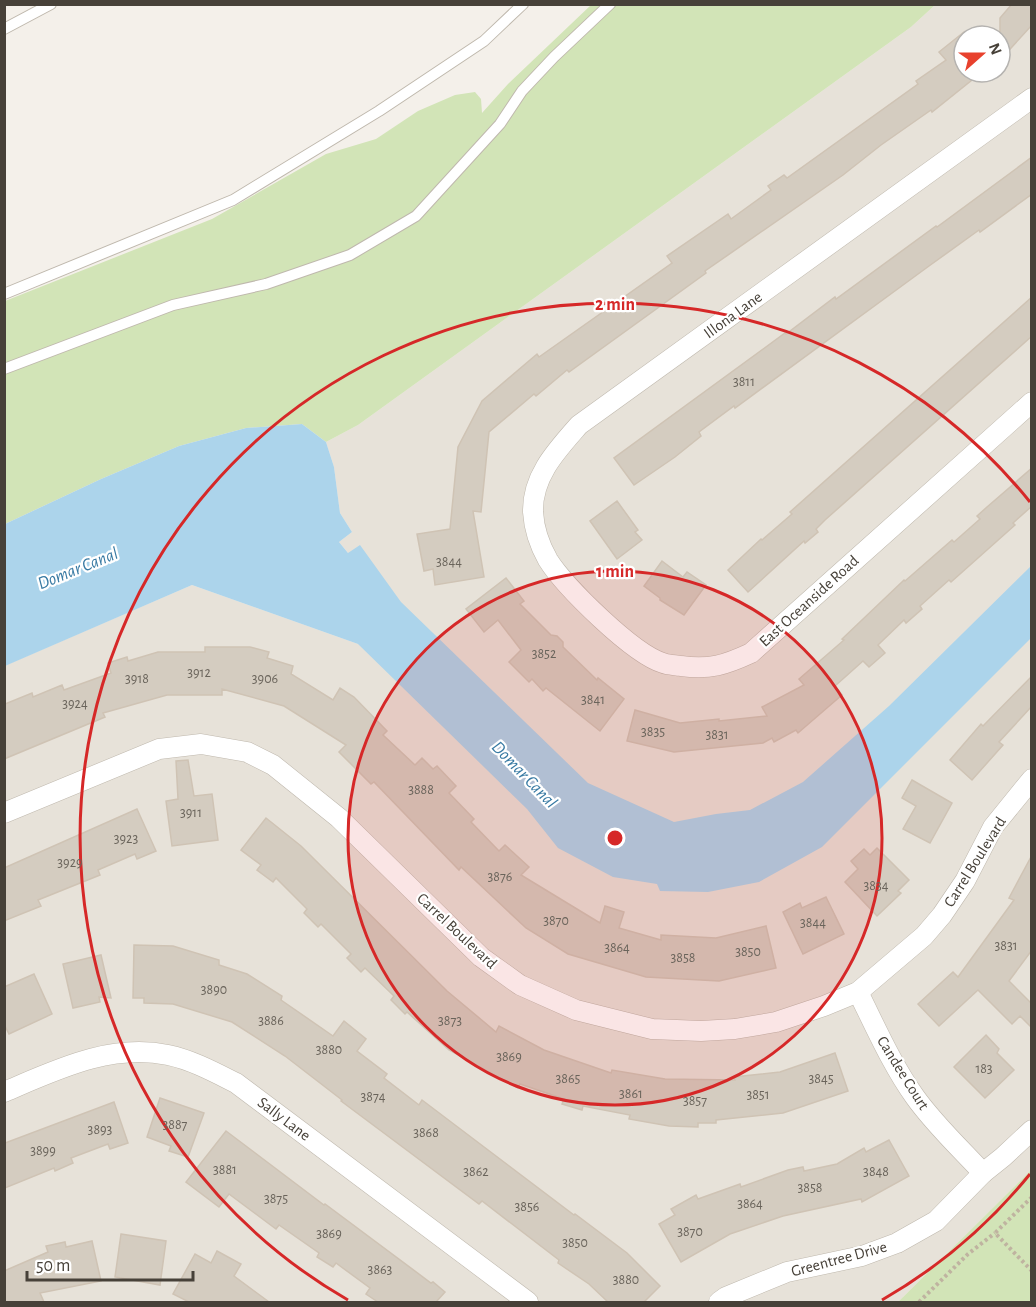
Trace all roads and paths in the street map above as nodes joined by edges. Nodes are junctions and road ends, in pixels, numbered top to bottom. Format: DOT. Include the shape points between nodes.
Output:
graph roads {
  1 [pos="51,4"];
  2 [pos="523,4"];
  3 [pos="610,4"];
  4 [pos="4,29"];
  5 [pos="1032,98"];
  6 [pos="4,294"];
  7 [pos="4,369"];
  8 [pos="1032,402"];
  9 [pos="566,581"];
  10 [pos="1032,779"];
  11 [pos="4,813"];
  12 [pos="858,992"];
  13 [pos="4,1092"];
  14 [pos="1032,1130"];
  15 [pos="983,1173"];
  16 [pos="1032,1197"];
  17 [pos="995,1233"];
  18 [pos="1032,1271"];
  19 [pos="528,1302"];
  20 [pos="718,1302"];
  21 [pos="919,1302"];
  1 -- 4 [label="lane"];
  2 -- 6 [label="lane" via="484,41 233,200"];
  3 -- 7 [label="lane" via="522,90 500,124 416,216 350,255 266,284 172,305"];
  5 -- 9 [label="street, Illona Lane" via="579,425 552,455 540,477 533,511 548,560"];
  8 -- 9 [label="street, East Oceanside Road" via="751,653 725,665 701,668 663,663 636,650"];
  10 -- 12 [label="street, Carrel Boulevard" via="993,827 942,915 924,936"];
  11 -- 12 [label="street, Carrel Boulevard" via="159,749 201,744 229,747 273,765 339,818 481,957 520,985 576,1010 652,1029 735,1029 776,1022"];
  12 -- 15 [label="street, Candee Court" via="916,1098"];
  13 -- 19 [label="street, Sally Lane" via="96,1056 141,1051 199,1064 236,1083"];
  14 -- 15 [label="street, Greentree Drive"];
  15 -- 20 [label="street, Greentree Drive" via="936,1221 897,1243 862,1256 787,1272"];
  16 -- 17 [label="path"];
  17 -- 18 [label="path"];
  17 -- 21 [label="path"];
}
